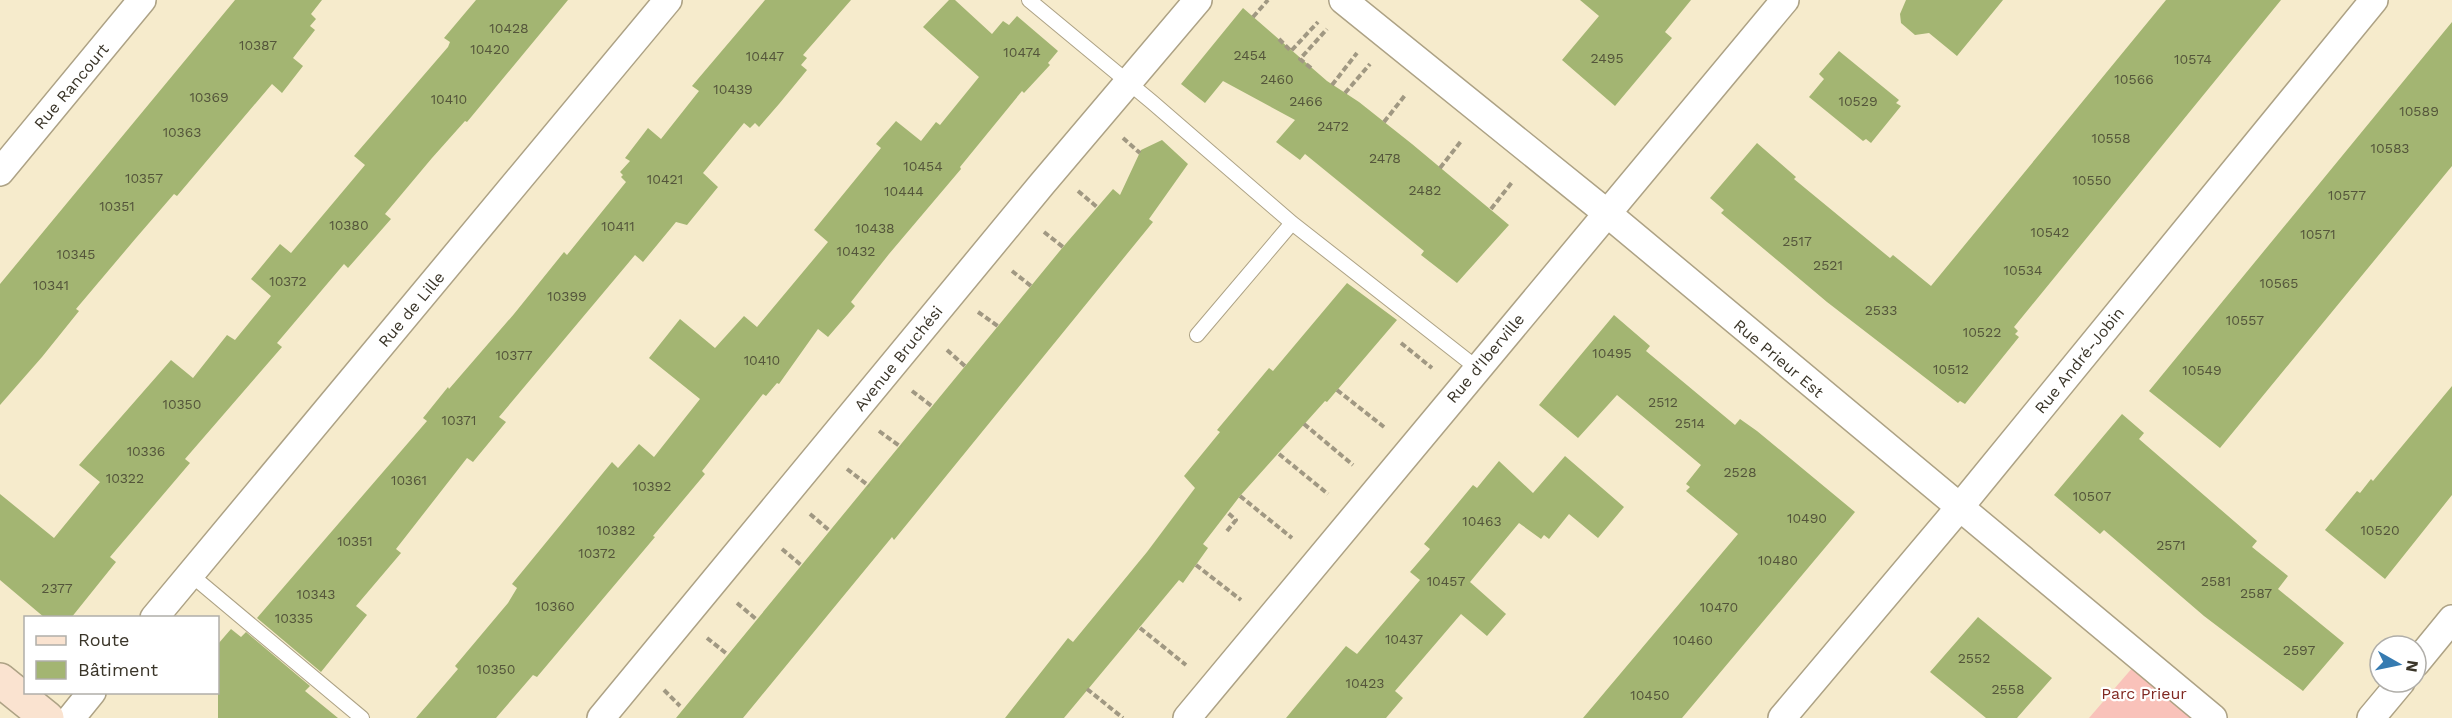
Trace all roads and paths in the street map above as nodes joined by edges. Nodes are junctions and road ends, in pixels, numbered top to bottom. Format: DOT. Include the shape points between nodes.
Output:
graph roads {
  1 [pos="142,0"];
  2 [pos="668,0"];
  3 [pos="1029,0"];
  4 [pos="1198,0"];
  5 [pos="1268,0"];
  6 [pos="1343,0"];
  7 [pos="1785,0"];
  8 [pos="2374,0"];
  9 [pos="1254,17"];
  10 [pos="1318,22"];
  11 [pos="1327,29"];
  12 [pos="1279,39"];
  13 [pos="1357,53"];
  14 [pos="1370,64"];
  15 [pos="1311,68"];
  16 [pos="1127,82"];
  17 [pos="1332,85"];
  18 [pos="1345,93"];
  19 [pos="1406,94"];
  20 [pos="1384,122"];
  21 [pos="1122,138"];
  22 [pos="1462,140"];
  23 [pos="1140,153"];
  24 [pos="1440,168"];
  25 [pos="0,172"];
  26 [pos="1513,181"];
  27 [pos="1078,191"];
  28 [pos="1097,207"];
  29 [pos="1491,209"];
  30 [pos="1608,214"];
  31 [pos="1292,223"];
  32 [pos="1044,232"];
  33 [pos="1063,247"];
  34 [pos="1012,271"];
  35 [pos="1031,286"];
  36 [pos="978,312"];
  37 [pos="999,327"];
  38 [pos="1197,335"];
  39 [pos="1395,339"];
  40 [pos="947,350"];
  41 [pos="966,367"];
  42 [pos="1432,368"];
  43 [pos="1477,368"];
  44 [pos="1337,390"];
  45 [pos="912,391"];
  46 [pos="933,407"];
  47 [pos="1304,424"];
  48 [pos="1384,427"];
  49 [pos="879,431"];
  50 [pos="901,447"];
  51 [pos="1279,454"];
  52 [pos="1353,465"];
  53 [pos="848,469"];
  54 [pos="869,486"];
  55 [pos="1328,494"];
  56 [pos="1240,496"];
  57 [pos="1959,508"];
  58 [pos="1228,513"];
  59 [pos="810,514"];
  60 [pos="830,531"];
  61 [pos="1227,531"];
  62 [pos="1292,538"];
  63 [pos="782,549"];
  64 [pos="801,565"];
  65 [pos="1196,565"];
  66 [pos="190,574"];
  67 [pos="1241,600"];
  68 [pos="737,603"];
  69 [pos="156,616"];
  70 [pos="756,619"];
  71 [pos="2452,620"];
  72 [pos="1140,628"];
  73 [pos="707,638"];
  74 [pos="2428,649"];
  75 [pos="727,654"];
  76 [pos="1186,666"];
  77 [pos="0,680"];
  78 [pos="1087,688"];
  79 [pos="664,690"];
  80 [pos="91,694"];
  81 [pos="2391,694"];
  82 [pos="680,706"];
  83 [pos="47,718"];
  84 [pos="70,718"];
  85 [pos="362,718"];
  86 [pos="601,718"];
  87 [pos="1123,718"];
  88 [pos="1187,718"];
  89 [pos="1782,718"];
  90 [pos="2213,718"];
  91 [pos="2371,718"];
  1 -- 25 [label="street, Rue Rancourt"];
  2 -- 66 [label="street, Rue de Lille"];
  3 -- 16 [label="lane"];
  4 -- 16 [label="street, Avenue Bruchési"];
  5 -- 9 [label="path"];
  6 -- 30 [label="street, Rue Prieur Est"];
  7 -- 30 [label="street, Rue d'Iberville"];
  8 -- 57 [label="street, Rue André-Jobin"];
  10 -- 12 [label="path" via="1291,51"];
  11 -- 15 [label="path" via="1300,59"];
  13 -- 17 [label="path"];
  14 -- 18 [label="path"];
  16 -- 31 [label="lane"];
  16 -- 86 [label="street, Avenue Bruchési"];
  19 -- 20 [label="path"];
  21 -- 23 [label="path"];
  22 -- 24 [label="path"];
  26 -- 29 [label="path"];
  27 -- 28 [label="path"];
  30 -- 43 [label="street, Rue d'Iberville"];
  30 -- 57 [label="street, Rue Prieur Est"];
  31 -- 38 [label="lane"];
  31 -- 43 [label="lane"];
  32 -- 33 [label="path"];
  34 -- 35 [label="path"];
  36 -- 37 [label="path"];
  39 -- 42 [label="path"];
  40 -- 41 [label="path"];
  43 -- 88 [label="street, Rue d'Iberville"];
  44 -- 48 [label="path"];
  45 -- 46 [label="path"];
  47 -- 52 [label="path"];
  49 -- 50 [label="path"];
  51 -- 55 [label="path"];
  53 -- 54 [label="path"];
  56 -- 62 [label="path"];
  57 -- 89 [label="street, Rue André-Jobin"];
  57 -- 90 [label="street, Rue Prieur Est"];
  58 -- 61 [label="path" via="1236,520"];
  59 -- 60 [label="path"];
  63 -- 64 [label="path"];
  65 -- 67 [label="path"];
  66 -- 69 [label="street, Rue de Lille"];
  66 -- 85 [label="lane"];
  68 -- 70 [label="path"];
  71 -- 74 [label="street"];
  72 -- 76 [label="path"];
  73 -- 75 [label="path"];
  77 -- 83 [label="street"];
  78 -- 87 [label="path"];
  79 -- 82 [label="path"];
  80 -- 84 [label="street"];
  81 -- 91 [label="street"];
}
